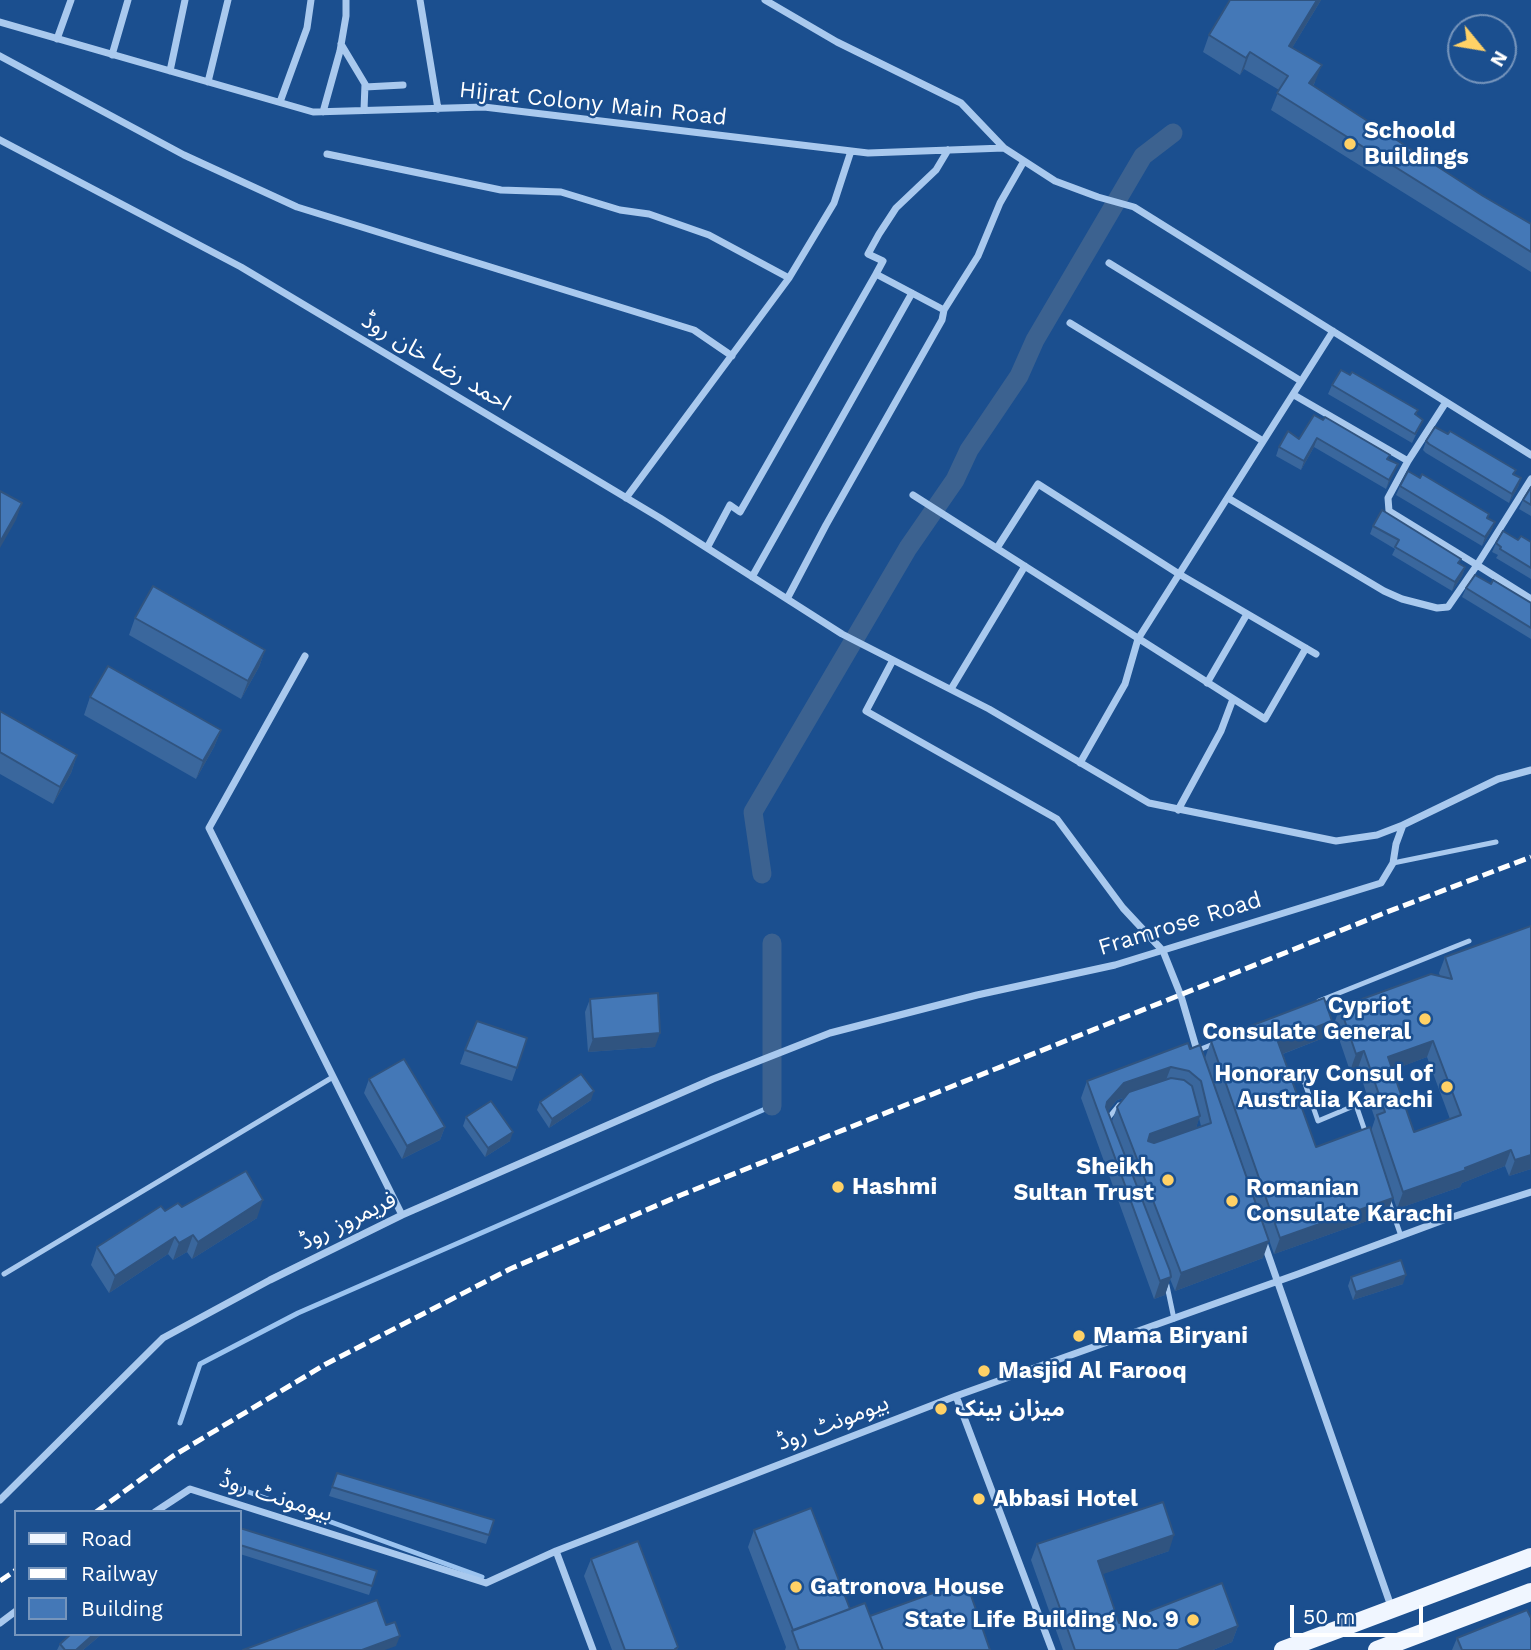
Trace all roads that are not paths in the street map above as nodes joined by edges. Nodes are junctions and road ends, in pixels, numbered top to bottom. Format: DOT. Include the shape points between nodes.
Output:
graph roads {
  1 [pos="71,0"];
  2 [pos="128,0"];
  3 [pos="185,0"];
  4 [pos="228,0"];
  5 [pos="311,0"];
  6 [pos="346,0"];
  7 [pos="420,0"];
  8 [pos="765,0"];
  9 [pos="0,22"];
  10 [pos="57,39"];
  11 [pos="341,44"];
  12 [pos="0,55"];
  13 [pos="112,55"];
  14 [pos="170,71"];
  15 [pos="208,82"];
  16 [pos="403,85"];
  17 [pos="365,87"];
  18 [pos="280,102"];
  19 [pos="438,109"];
  20 [pos="364,110"];
  21 [pos="323,111"];
  22 [pos="0,140"];
  23 [pos="1004,148"];
  24 [pos="948,150"];
  25 [pos="851,151"];
  26 [pos="327,154"];
  27 [pos="1024,161"];
  28 [pos="1109,263"];
  29 [pos="876,274"];
  30 [pos="789,278"];
  31 [pos="912,293"];
  32 [pos="944,310"];
  33 [pos="1070,323"];
  34 [pos="1333,331"];
  35 [pos="732,356"];
  36 [pos="1301,381"];
  37 [pos="1294,395"];
  38 [pos="1446,402"];
  39 [pos="1263,441"];
  40 [pos="1531,455"];
  41 [pos="1408,461"];
  42 [pos="1531,479"];
  43 [pos="913,495"];
  44 [pos="626,498"];
  45 [pos="1228,498"];
  46 [pos="707,548"];
  47 [pos="997,548"];
  48 [pos="1477,565"];
  49 [pos="1025,566"];
  50 [pos="1180,574"];
  51 [pos="752,577"];
  52 [pos="787,599"];
  53 [pos="1531,599"];
  54 [pos="1247,614"];
  55 [pos="1138,639"];
  56 [pos="1306,648"];
  57 [pos="1316,654"];
  58 [pos="305,656"];
  59 [pos="893,660"];
  60 [pos="1207,683"];
  61 [pos="951,689"];
  62 [pos="1233,699"];
  63 [pos="1080,763"];
  64 [pos="1531,770"];
  65 [pos="1178,810"];
  66 [pos="1403,825"];
  67 [pos="1496,842"];
  68 [pos="1393,863"];
  69 [pos="1469,941"];
  70 [pos="1163,951"];
  71 [pos="1313,1003"];
  72 [pos="1222,1040"];
  73 [pos="1196,1050"];
  74 [pos="1183,1055"];
  75 [pos="767,1057"];
  76 [pos="1201,1063"];
  77 [pos="1301,1072"];
  78 [pos="333,1077"];
  79 [pos="1130,1101"];
  80 [pos="1107,1132"];
  81 [pos="1369,1144"];
  82 [pos="1531,1192"];
  83 [pos="1388,1197"];
  84 [pos="402,1215"];
  85 [pos="1260,1230"];
  86 [pos="1401,1236"];
  87 [pos="5,1274"];
  88 [pos="1163,1276"];
  89 [pos="1278,1282"];
  90 [pos="1174,1319"];
  91 [pos="956,1396"];
  92 [pos="0,1500"];
  93 [pos="158,1510"];
  94 [pos="556,1551"];
  95 [pos="1531,1557"];
  96 [pos="1530,1596"];
  97 [pos="1392,1609"];
  98 [pos="593,1650"];
  99 [pos="1052,1650"];
  100 [pos="1283,1650"];
  101 [pos="1377,1650"];
  1 -- 10 [label="street"];
  2 -- 13 [label="street"];
  3 -- 14 [label="street"];
  4 -- 15 [label="street"];
  5 -- 18 [label="street" via="304,38"];
  6 -- 11 [label="street"];
  7 -- 19 [label="street"];
  8 -- 23 [label="street" via="837,42 961,103"];
  9 -- 10 [label="street, Hijrat Colony Main Road"];
  10 -- 13 [label="street, Hijrat Colony Main Road"];
  11 -- 17 [label="street"];
  11 -- 21 [label="street"];
  12 -- 35 [label="street" via="184,155 297,207 694,330"];
  13 -- 14 [label="street, Hijrat Colony Main Road"];
  14 -- 15 [label="street, Hijrat Colony Main Road"];
  15 -- 18 [label="street, Hijrat Colony Main Road"];
  16 -- 17 [label="street"];
  17 -- 20 [label="street"];
  18 -- 21 [label="street, Hijrat Colony Main Road"];
  19 -- 20 [label="street, Hijrat Colony Main Road"];
  19 -- 25 [label="street, Hijrat Colony Main Road" via="484,107"];
  20 -- 21 [label="street, Hijrat Colony Main Road"];
  22 -- 44 [label="street, احمد رضا خان روڈ" via="241,267"];
  23 -- 24 [label="street, Hijrat Colony Main Road"];
  23 -- 27 [label="street"];
  24 -- 25 [label="street, Hijrat Colony Main Road"];
  24 -- 29 [label="street" via="879,234 868,254 883,261"];
  25 -- 30 [label="street" via="834,203"];
  26 -- 30 [label="street" via="501,190 561,192 649,214 709,235"];
  27 -- 32 [label="street" via="978,256"];
  27 -- 34 [label="street" via="1055,181 1134,207"];
  28 -- 36 [label="street"];
  29 -- 31 [label="street"];
  29 -- 46 [label="street" via="740,512 730,505"];
  30 -- 35 [label="street"];
  31 -- 32 [label="street"];
  31 -- 51 [label="street"];
  32 -- 52 [label="street"];
  33 -- 39 [label="street"];
  34 -- 36 [label="street"];
  34 -- 38 [label="street"];
  35 -- 44 [label="street"];
  36 -- 37 [label="street"];
  37 -- 39 [label="street"];
  37 -- 41 [label="street"];
  38 -- 40 [label="street"];
  38 -- 41 [label="street"];
  39 -- 45 [label="street"];
  41 -- 48 [label="street" via="1388,498 1389,511"];
  42 -- 48 [label="street"];
  43 -- 47 [label="street"];
  44 -- 46 [label="street, احمد رضا خان روڈ"];
  45 -- 48 [label="street" via="1384,592 1416,603 1448,607"];
  45 -- 50 [label="street"];
  46 -- 51 [label="street, احمد رضا خان روڈ"];
  47 -- 49 [label="street"];
  47 -- 50 [label="street" via="1038,484"];
  48 -- 53 [label="street"];
  49 -- 55 [label="street"];
  49 -- 61 [label="street"];
  50 -- 54 [label="street"];
  50 -- 55 [label="street"];
  51 -- 52 [label="street, احمد رضا خان روڈ"];
  52 -- 59 [label="street, احمد رضا خان روڈ" via="842,635"];
  54 -- 56 [label="street"];
  54 -- 60 [label="street"];
  55 -- 60 [label="street"];
  55 -- 63 [label="street" via="1125,684"];
  56 -- 57 [label="street"];
  56 -- 62 [label="street" via="1265,719"];
  58 -- 78 [label="street" via="209,828"];
  59 -- 61 [label="street, احمد رضا خان روڈ"];
  59 -- 70 [label="street" via="866,710 1057,819 1123,908"];
  60 -- 62 [label="street"];
  61 -- 63 [label="street, احمد رضا خان روڈ"];
  62 -- 65 [label="street"];
  63 -- 65 [label="street, احمد رضا خان روڈ" via="1149,803"];
  64 -- 66 [label="street" via="1498,779"];
  65 -- 66 [label="street, احمد رضا خان روڈ" via="1336,841 1377,835"];
  66 -- 68 [label="street"];
  67 -- 68 [label="lane"];
  68 -- 70 [label="street, Framrose Road" via="1381,883"];
  69 -- 71 [label="lane"];
  70 -- 73 [label="street"];
  70 -- 75 [label="street, Framrose Road" via="856,1026"];
  72 -- 73 [label="lane"];
  73 -- 74 [label="lane"];
  73 -- 76 [label="street"];
  75 -- 84 [label="street, فریمروز روڈ"];
  77 -- 81 [label="lane" via="1318,1121 1356,1105"];
  78 -- 84 [label="street"];
  78 -- 87 [label="lane"];
  79 -- 80 [label="lane" via="1110,1114"];
  82 -- 86 [label="street, بیومونٹ روڈ"];
  83 -- 86 [label="lane"];
  84 -- 92 [label="street, فریمروز روڈ" via="163,1338"];
  85 -- 89 [label="street"];
  86 -- 89 [label="street, بیومونٹ روڈ"];
  88 -- 90 [label="lane"];
  89 -- 90 [label="street, بیومونٹ روڈ"];
  89 -- 97 [label="street"];
  90 -- 91 [label="street, بیومونٹ روڈ"];
  91 -- 94 [label="street, بیومونٹ روڈ"];
  91 -- 99 [label="street"];
  93 -- 94 [label="street, بیومونٹ روڈ" via="190,1489 486,1583"];
  94 -- 98 [label="street"];
  95 -- 97 [label="main road"];
  96 -- 101 [label="main road"];
  97 -- 100 [label="main road"];
}
